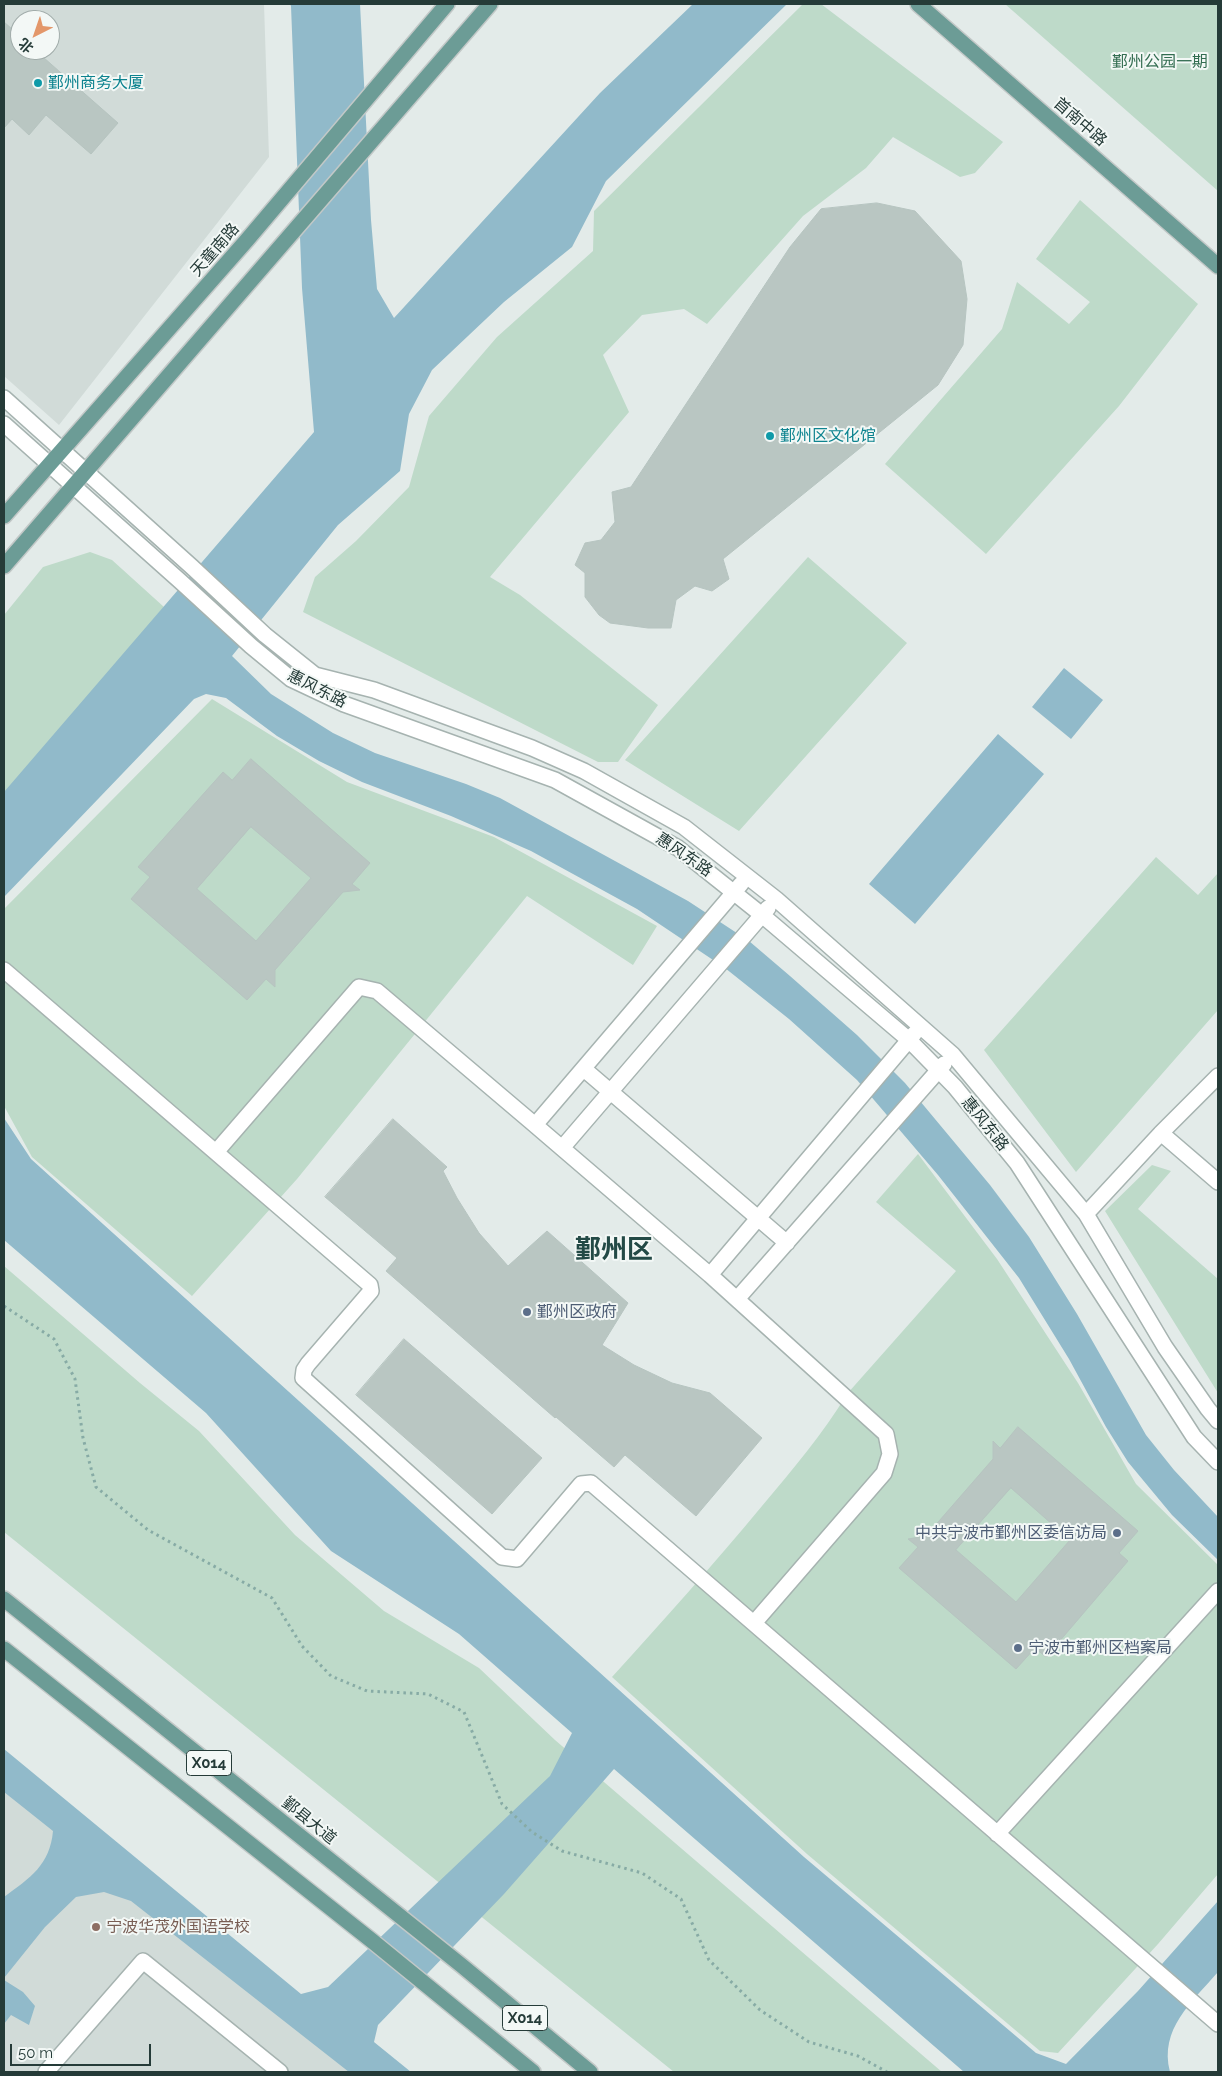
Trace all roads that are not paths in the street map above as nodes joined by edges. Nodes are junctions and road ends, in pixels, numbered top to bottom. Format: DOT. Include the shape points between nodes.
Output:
graph roads {
  1 [pos="447,4"];
  2 [pos="490,4"];
  3 [pos="918,4"];
  4 [pos="1218,266"];
  5 [pos="4,398"];
  6 [pos="4,424"];
  7 [pos="62,449"];
  8 [pos="50,464"];
  9 [pos="86,471"];
  10 [pos="74,485"];
  11 [pos="4,516"];
  12 [pos="4,566"];
  13 [pos="747,876"];
  14 [pos="734,891"];
  15 [pos="776,899"];
  16 [pos="762,914"];
  17 [pos="4,970"];
  18 [pos="921,1026"];
  19 [pos="909,1040"];
  20 [pos="953,1054"];
  21 [pos="584,1069"];
  22 [pos="939,1070"];
  23 [pos="1218,1076"];
  24 [pos="610,1092"];
  25 [pos="536,1125"];
  26 [pos="1162,1133"];
  27 [pos="562,1148"];
  28 [pos="216,1152"];
  29 [pos="1218,1182"];
  30 [pos="1086,1214"];
  31 [pos="758,1218"];
  32 [pos="786,1243"];
  33 [pos="710,1275"];
  34 [pos="737,1299"];
  35 [pos="1218,1421"];
  36 [pos="1218,1462"];
  37 [pos="1218,1591"];
  38 [pos="4,1599"];
  39 [pos="754,1623"];
  40 [pos="4,1649"];
  41 [pos="998,1834"];
  42 [pos="1218,2024"];
  43 [pos="46,2072"];
  44 [pos="280,2072"];
  45 [pos="533,2072"];
  46 [pos="590,2072"];
  1 -- 7 [label="main road, 天童南路" via="247,240"];
  2 -- 9 [label="main road"];
  3 -- 4 [label="main road, 首南中路"];
  5 -- 7 [label="street, 惠风东路"];
  6 -- 8 [label="street, 惠风东路"];
  7 -- 8 [label="main road, 天童南路"];
  7 -- 9 [label="street, 惠风东路"];
  8 -- 10 [label="street, 惠风东路"];
  8 -- 11 [label="main road, 天童南路"];
  9 -- 10 [label="main road"];
  9 -- 13 [label="street, 惠风东路" via="265,635 315,675 374,690 532,748 584,771 684,827"];
  10 -- 12 [label="main road"];
  10 -- 14 [label="street, 惠风东路" via="291,679 344,704 555,780 678,848"];
  13 -- 14 [label="street"];
  13 -- 15 [label="street, 惠风东路"];
  14 -- 16 [label="street, 惠风东路"];
  14 -- 21 [label="street"];
  15 -- 16 [label="street"];
  15 -- 18 [label="street, 惠风东路"];
  16 -- 19 [label="street, 惠风东路"];
  16 -- 24 [label="street"];
  17 -- 28 [label="street"];
  18 -- 19 [label="street"];
  18 -- 20 [label="street, 惠风东路"];
  19 -- 22 [label="street, 惠风东路"];
  19 -- 31 [label="street"];
  20 -- 22 [label="street"];
  20 -- 30 [label="street, 惠风东路"];
  21 -- 24 [label="street"];
  21 -- 25 [label="street"];
  22 -- 32 [label="street"];
  22 -- 36 [label="street, 惠风东路" via="1017,1162 1194,1437"];
  23 -- 26 [label="street"];
  24 -- 27 [label="street"];
  24 -- 31 [label="street"];
  25 -- 27 [label="street"];
  25 -- 28 [label="street" via="377,991 359,987"];
  26 -- 29 [label="street"];
  26 -- 30 [label="street"];
  27 -- 33 [label="street"];
  28 -- 39 [label="street" via="370,1285 371,1292 308,1364 303,1378 502,1557 518,1559 581,1484 591,1483"];
  30 -- 35 [label="street, 惠风东路" via="1165,1347"];
  31 -- 32 [label="street"];
  31 -- 33 [label="street"];
  32 -- 34 [label="street"];
  33 -- 34 [label="street"];
  34 -- 39 [label="street" via="886,1434 890,1454 884,1473"];
  37 -- 41 [label="street"];
  38 -- 46 [label="main road, 鄞县大道 / X014"];
  39 -- 41 [label="street"];
  40 -- 45 [label="main road, X014"];
  41 -- 42 [label="street"];
  43 -- 44 [label="street" via="143,1961"];
}
